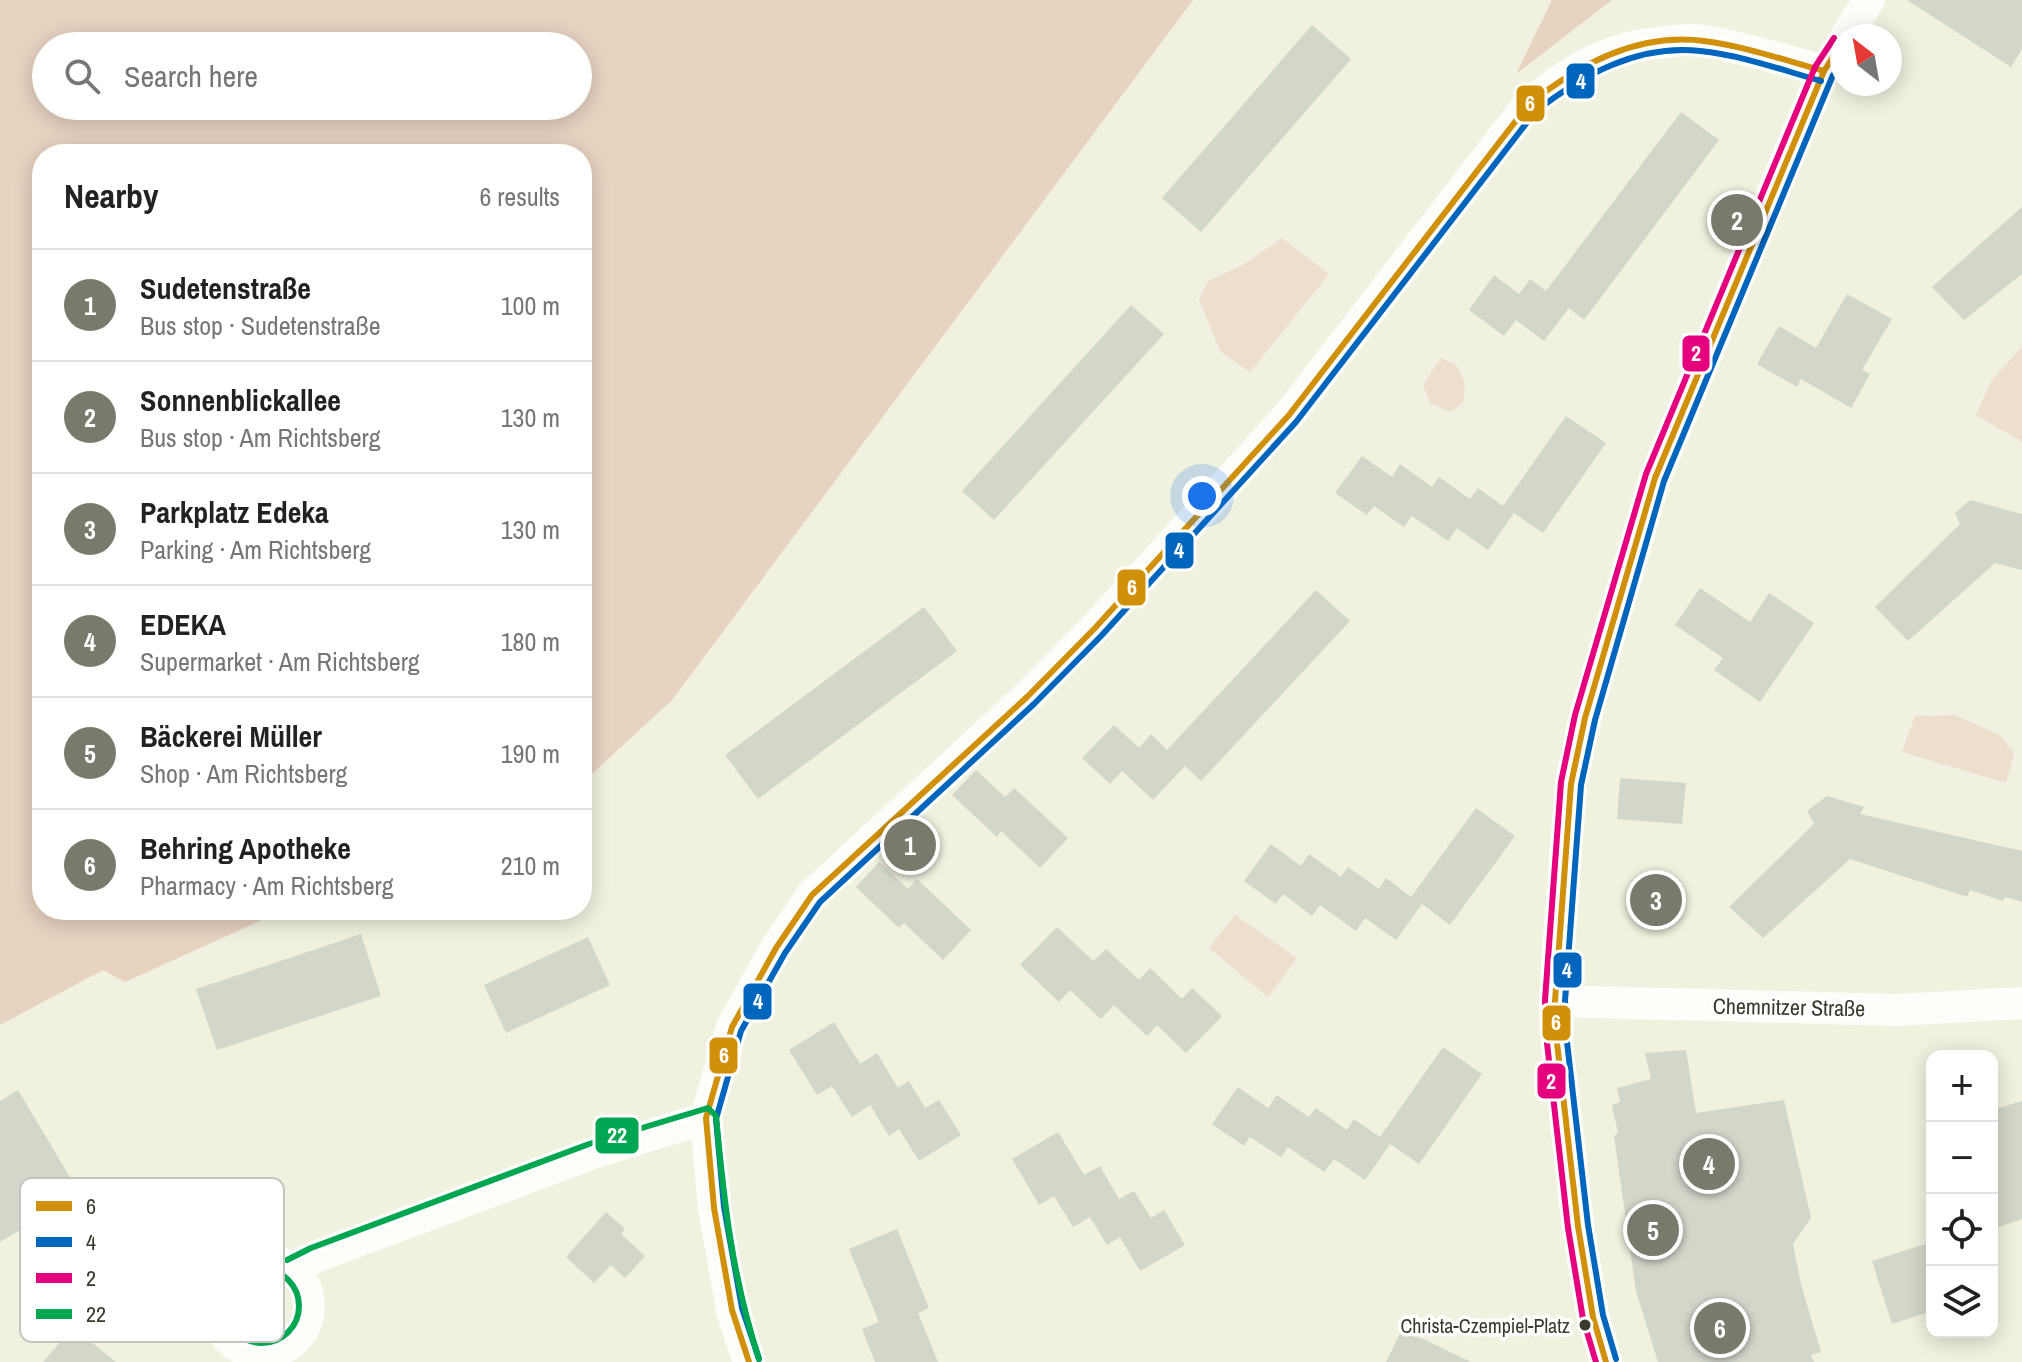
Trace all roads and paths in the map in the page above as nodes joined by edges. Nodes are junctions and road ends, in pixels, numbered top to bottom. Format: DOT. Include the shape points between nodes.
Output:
graph roads {
  1 [pos="1869,0"];
  2 [pos="1854,24"];
  3 [pos="1830,62"];
  4 [pos="1824,71"];
  5 [pos="1555,1001"];
  6 [pos="2022,1003"];
  7 [pos="706,1118"];
  8 [pos="292,1269"];
  9 [pos="749,1362"];
  10 [pos="1606,1362"];
  1 -- 2 [label="street"];
  3 -- 4 [label="street"];
  4 -- 5 [label="street" via="1655,478 1585,718 1571,784"];
  4 -- 7 [label="street" via="1707,41 1647,43 1583,64 1528,105 1246,464 1018,706 812,895 732,1027"];
  5 -- 6 [label="street, Chemnitzer Straße" via="1897,1010"];
  5 -- 10 [label="street" via="1578,1226"];
  7 -- 8 [label="street" via="536,1173"];
  7 -- 9 [label="street" via="714,1208 732,1310"];
}
